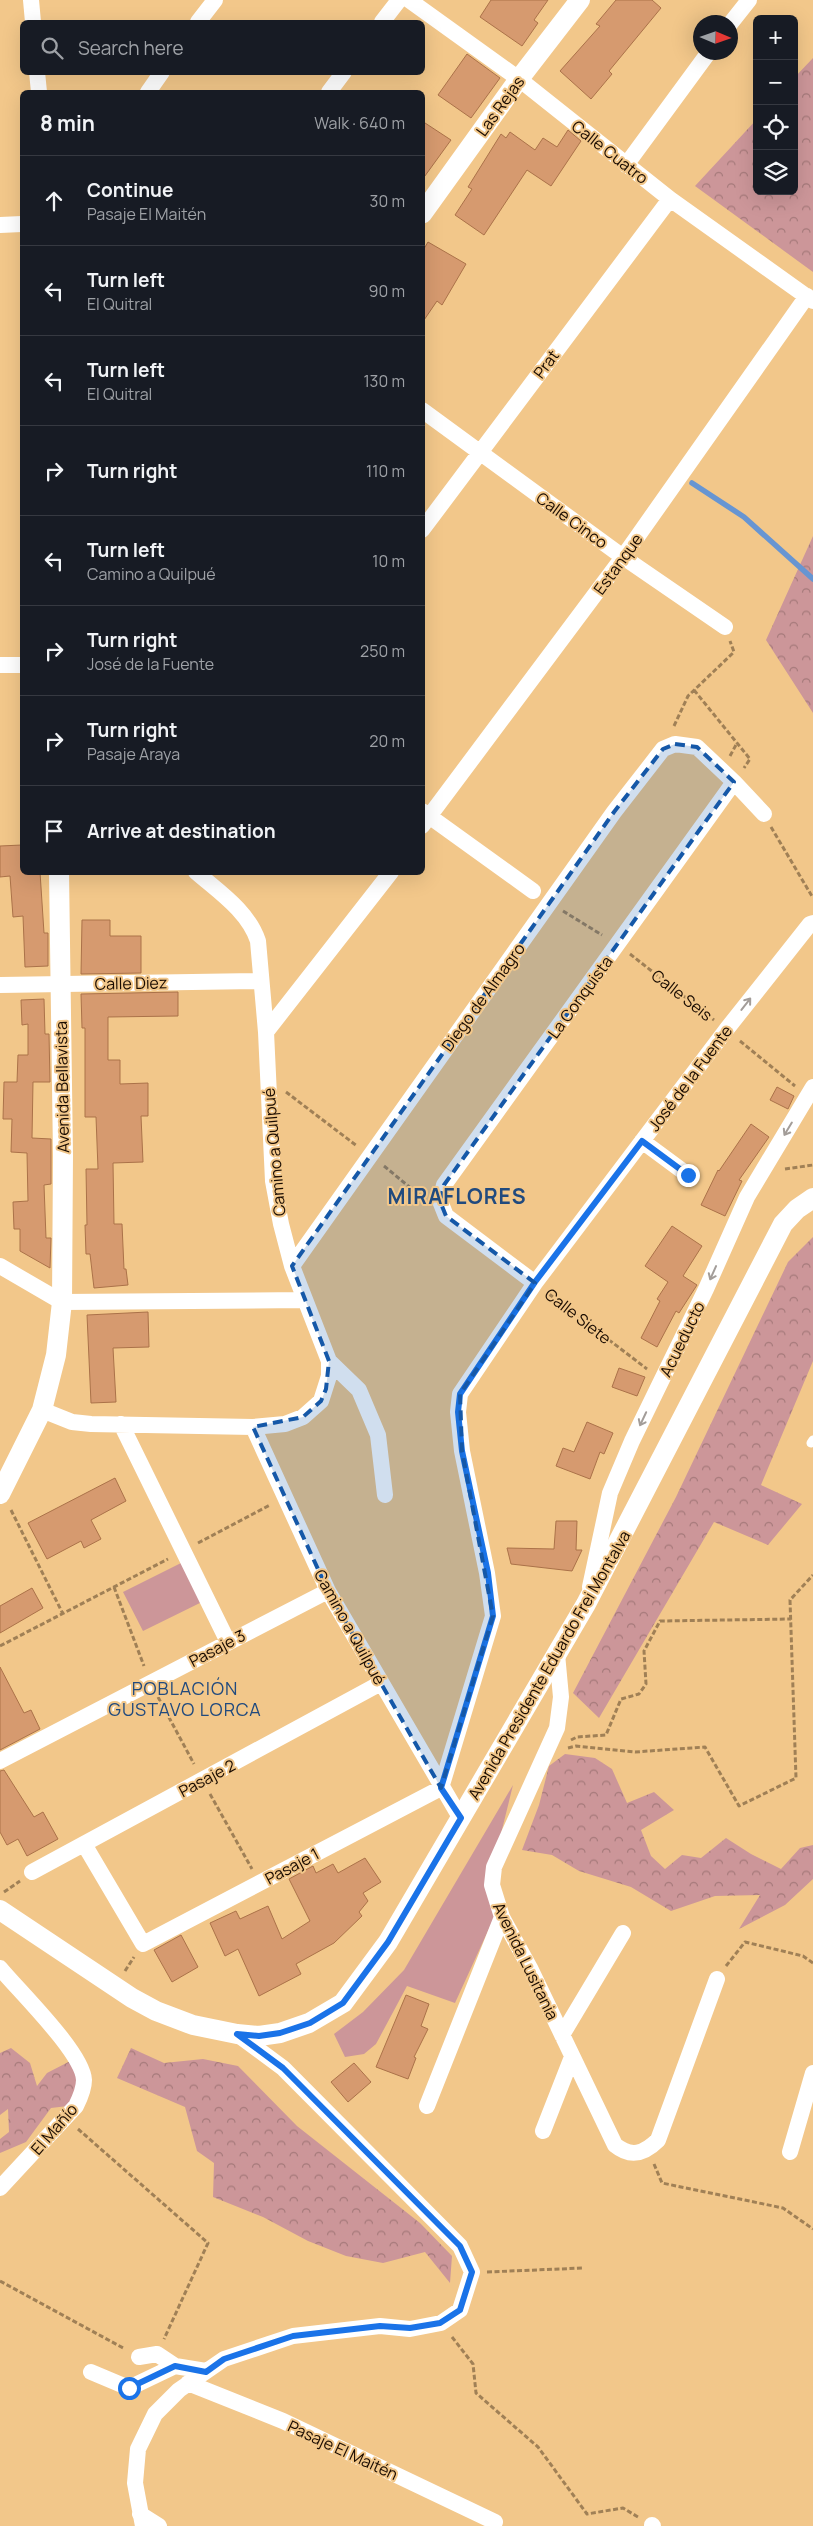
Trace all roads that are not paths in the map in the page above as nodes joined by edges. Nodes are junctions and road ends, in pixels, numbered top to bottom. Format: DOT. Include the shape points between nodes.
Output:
graph roads {
  1 [pos="31,0"];
  2 [pos="215,0"];
  3 [pos="399,0"];
  4 [pos="409,0"];
  5 [pos="580,0"];
  6 [pos="749,0"];
  7 [pos="737,15"];
  8 [pos="33,20"];
  9 [pos="200,20"];
  10 [pos="384,20"];
  11 [pos="703,60"];
  12 [pos="37,75"];
  13 [pos="160,75"];
  14 [pos="342,75"];
  15 [pos="519,79"];
  16 [pos="39,90"];
  17 [pos="149,90"];
  18 [pos="330,90"];
  19 [pos="626,165"];
  20 [pos="670,199"];
  21 [pos="425,210"];
  22 [pos="20,224"];
  23 [pos="0,225"];
  24 [pos="810,299"];
  25 [pos="425,412"];
  26 [pos="479,452"];
  27 [pos="425,526"];
  28 [pos="623,557"];
  29 [pos="725,627"];
  30 [pos="20,664"];
  31 [pos="0,665"];
  32 [pos="734,782"];
  33 [pos="764,814"];
  34 [pos="425,818"];
  35 [pos="59,875"];
  36 [pos="199,875"];
  37 [pos="389,875"];
  38 [pos="533,891"];
  39 [pos="812,923"];
  40 [pos="262,981"];
  41 [pos="61,984"];
  42 [pos="0,985"];
  43 [pos="266,1032"];
  44 [pos="810,1092"];
  45 [pos="642,1141"];
  46 [pos="688,1175"];
  47 [pos="813,1198"];
  48 [pos="446,1216"];
  49 [pos="0,1266"];
  50 [pos="292,1266"];
  51 [pos="535,1282"];
  52 [pos="304,1300"];
  53 [pos="62,1302"];
  54 [pos="329,1361"];
  55 [pos="42,1410"];
  56 [pos="121,1424"];
  57 [pos="253,1427"];
  58 [pos="1,1493"];
  59 [pos="385,1496"];
  60 [pos="328,1591"];
  61 [pos="586,1604"];
  62 [pos="228,1642"];
  63 [pos="557,1654"];
  64 [pos="381,1683"];
  65 [pos="0,1761"];
  66 [pos="441,1788"];
  67 [pos="461,1818"];
  68 [pos="84,1844"];
  69 [pos="32,1872"];
  70 [pos="0,1910"];
  71 [pos="502,1917"];
  72 [pos="623,1933"];
  73 [pos="0,1968"];
  74 [pos="717,1979"];
  75 [pos="237,2034"];
  76 [pos="562,2035"];
  77 [pos="572,2057"];
  78 [pos="813,2073"];
  79 [pos="427,2106"];
  80 [pos="543,2131"];
  81 [pos="790,2152"];
  82 [pos="0,2188"];
  83 [pos="139,2356"];
  84 [pos="175,2366"];
  85 [pos="91,2372"];
  86 [pos="206,2372"];
  87 [pos="188,2383"];
  88 [pos="141,2520"];
  89 [pos="495,2522"];
  90 [pos="159,2526"];
  1 -- 8 [label="street"];
  2 -- 9 [label="street"];
  3 -- 10 [label="street"];
  4 -- 15 [label="street, Calle Cuatro"];
  5 -- 15 [label="street, Las Rejas"];
  6 -- 7 [label="street"];
  11 -- 19 [label="street"];
  12 -- 16 [label="street"];
  13 -- 17 [label="street"];
  14 -- 18 [label="street"];
  15 -- 19 [label="street, Calle Cuatro"];
  15 -- 21 [label="street, Las Rejas"];
  19 -- 20 [label="street, Calle Cuatro"];
  20 -- 24 [label="street, Calle Cuatro"];
  20 -- 26 [label="street, Prat"];
  22 -- 23 [label="street"];
  24 -- 28 [label="street, Estanque"];
  25 -- 26 [label="street, Calle Cinco"];
  26 -- 27 [label="street, Prat"];
  26 -- 28 [label="street, Calle Cinco"];
  28 -- 29 [label="street, Calle Cinco"];
  28 -- 34 [label="street, Estanque"];
  30 -- 31 [label="street"];
  32 -- 33 [label="street"];
  32 -- 48 [label="street, La Conquista" via="444,1185 440,1201"];
  32 -- 50 [label="street, Diego de Almagro" via="697,747 675,744 663,749 614,812"];
  34 -- 38 [label="street"];
  35 -- 41 [label="street, Avenida Bellavista"];
  36 -- 40 [label="street, Camino a Quilpué" via="233,904 255,930"];
  37 -- 43 [label="street"];
  45 -- 39 [label="street, José de la Fuente, one-way"];
  40 -- 41 [label="street, Calle Diez"];
  40 -- 43 [label="street, Camino a Quilpué"];
  41 -- 42 [label="street, Calle Diez"];
  41 -- 53 [label="street, Avenida Bellavista"];
  43 -- 50 [label="street, Camino a Quilpué" via="273,1181"];
  44 -- 61 [label="street, Acueducto, one-way" via="747,1197 610,1494"];
  45 -- 46 [label="street"];
  45 -- 51 [label="street, José de la Fuente"];
  47 -- 61 [label="street, Avenida Presidente Eduardo Frei Montalva" via="783,1224"];
  48 -- 51 [label="street, Calle Siete"];
  49 -- 53 [label="street"];
  50 -- 52 [label="street, Camino a Quilpué"];
  51 -- 66 [label="street, José de la Fuente" via="460,1394 458,1412 462,1451 488,1573 493,1616"];
  52 -- 53 [label="street"];
  52 -- 54 [label="street, Camino a Quilpué"];
  53 -- 55 [label="street" via="56,1356"];
  54 -- 57 [label="street, Camino a Quilpué" via="326,1389 313,1410 285,1424"];
  54 -- 59 [label="street" via="359,1390 367,1408 378,1435"];
  55 -- 56 [label="street, Camino a Quilpué" via="72,1422"];
  55 -- 58 [label="street"];
  56 -- 57 [label="street, Camino a Quilpué"];
  56 -- 62 [label="street"];
  57 -- 60 [label="street, Camino a Quilpué"];
  60 -- 62 [label="street, Pasaje 3"];
  60 -- 64 [label="street, Camino a Quilpué"];
  61 -- 63 [label="street, Avenida Presidente Eduardo Frei Montalva"];
  62 -- 65 [label="street, Pasaje 3"];
  63 -- 67 [label="street, Avenida Presidente Eduardo Frei Montalva"];
  63 -- 71 [label="street, Avenida Lusitania" via="561,1697 557,1728 494,1867 492,1885"];
  64 -- 66 [label="street, Camino a Quilpué"];
  64 -- 68 [label="street, Pasaje 2"];
  66 -- 67 [label="street, Camino a Quilpué"];
  66 -- 68 [label="street, Pasaje 1" via="143,1944"];
  67 -- 75 [label="street, Avenida Presidente Eduardo Frei Montalva" via="388,1942 343,2003 310,2023 280,2033 259,2036"];
  68 -- 69 [label="street, Pasaje 2"];
  70 -- 75 [label="street, Avenida Presidente Eduardo Frei Montalva" via="114,1987 156,2011 193,2026"];
  71 -- 76 [label="street, Avenida Lusitania"];
  71 -- 79 [label="street"];
  72 -- 76 [label="street"];
  73 -- 82 [label="street, El Mañío" via="71,2050 84,2080 76,2106"];
  74 -- 77 [label="street, Avenida Lusitania" via="658,2140 647,2150 632,2154 614,2145"];
  75 -- 86 [label="street" via="283,2068 460,2246 472,2272 460,2310 440,2323 293,2336 224,2359"];
  76 -- 77 [label="street, Avenida Lusitania"];
  77 -- 80 [label="street"];
  78 -- 81 [label="street"];
  83 -- 84 [label="street" via="157,2354"];
  84 -- 85 [label="street" via="129,2388"];
  84 -- 86 [label="street"];
  86 -- 87 [label="street"];
  87 -- 88 [label="street" via="155,2414 138,2449 135,2483"];
  87 -- 89 [label="street, Pasaje El Maitén" via="283,2421"];
  88 -- 90 [label="street"];
}
